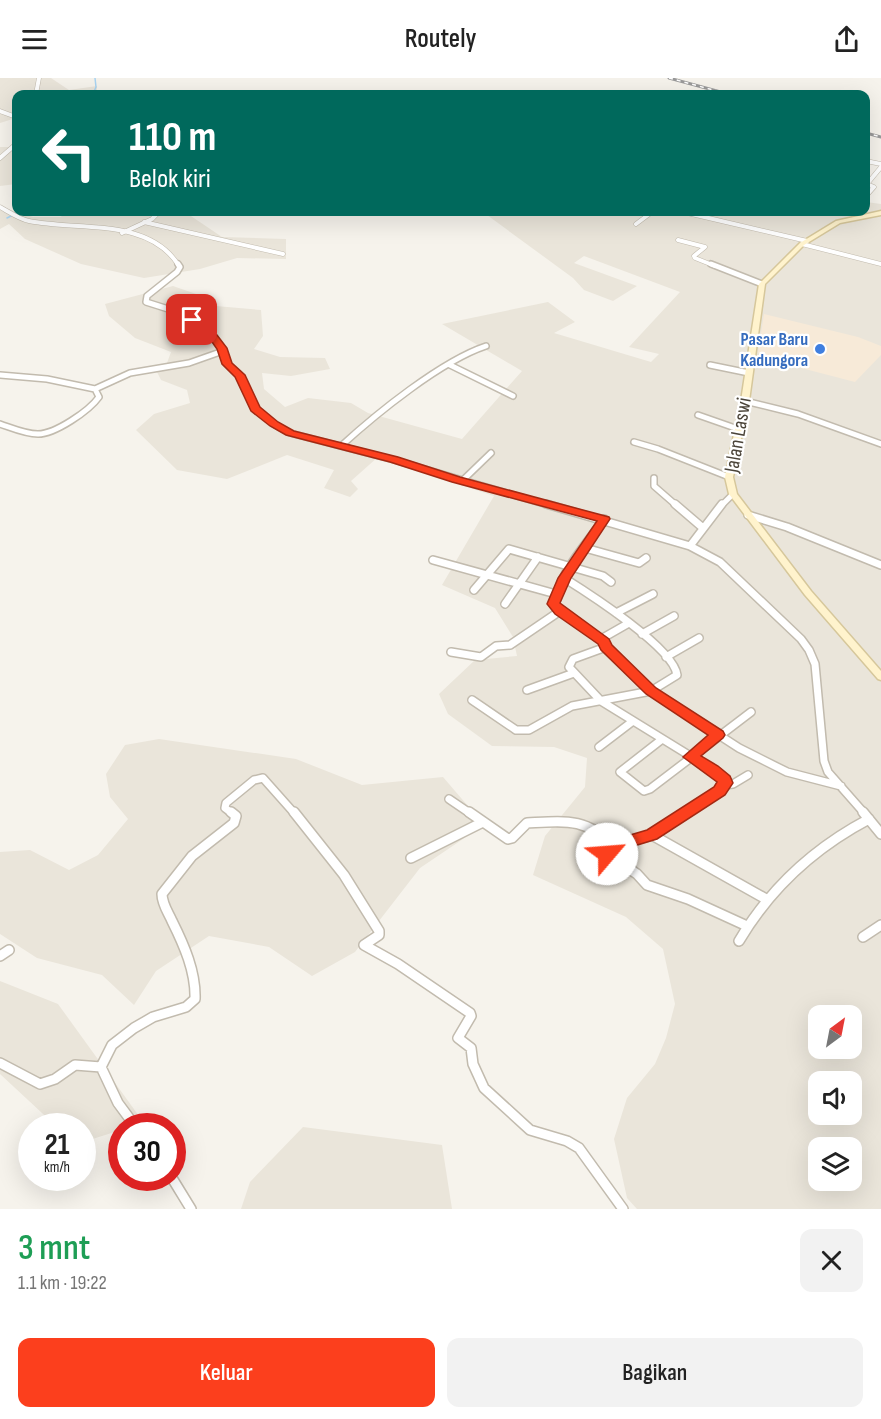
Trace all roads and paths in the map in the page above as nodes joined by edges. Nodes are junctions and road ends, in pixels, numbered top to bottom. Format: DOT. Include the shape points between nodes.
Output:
graph roads {
  1 [pos="12,148"];
  2 [pos="0,158"];
  3 [pos="881,165"];
  4 [pos="870,180"];
  5 [pos="17,216"];
  6 [pos="156,216"];
  7 [pos="647,216"];
  8 [pos="699,216"];
  9 [pos="854,216"];
  10 [pos="144,222"];
  11 [pos="636,224"];
  12 [pos="122,233"];
  13 [pos="678,240"];
  14 [pos="805,243"];
  15 [pos="283,254"];
  16 [pos="881,264"];
  17 [pos="762,284"];
  18 [pos="486,346"];
  19 [pos="223,351"];
  20 [pos="450,365"];
  21 [pos="710,365"];
  22 [pos="748,373"];
  23 [pos="0,375"];
  24 [pos="95,388"];
  25 [pos="513,396"];
  26 [pos="745,400"];
  27 [pos="698,415"];
  28 [pos="0,424"];
  29 [pos="738,429"];
  30 [pos="634,442"];
  31 [pos="881,444"];
  32 [pos="341,446"];
  33 [pos="491,453"];
  34 [pos="729,477"];
  35 [pos="654,478"];
  36 [pos="462,481"];
  37 [pos="733,494"];
  38 [pos="748,514"];
  39 [pos="604,519"];
  40 [pos="703,528"];
  41 [pos="690,546"];
  42 [pos="585,548"];
  43 [pos="538,557"];
  44 [pos="646,558"];
  45 [pos="434,560"];
  46 [pos="881,565"];
  47 [pos="572,567"];
  48 [pos="485,575"];
  49 [pos="564,578"];
  50 [pos="611,582"];
  51 [pos="519,584"];
  52 [pos="474,590"];
  53 [pos="556,594"];
  54 [pos="653,594"];
  55 [pos="505,603"];
  56 [pos="560,611"];
  57 [pos="616,613"];
  58 [pos="674,616"];
  59 [pos="629,623"];
  60 [pos="642,634"];
  61 [pos="699,638"];
  62 [pos="601,639"];
  63 [pos="606,647"];
  64 [pos="451,652"];
  65 [pos="666,657"];
  66 [pos="574,673"];
  67 [pos="881,677"];
  68 [pos="527,690"];
  69 [pos="651,691"];
  70 [pos="472,700"];
  71 [pos="601,701"];
  72 [pos="751,712"];
  73 [pos="633,721"];
  74 [pos="718,735"];
  75 [pos="661,740"];
  76 [pos="599,747"];
  77 [pos="690,757"];
  78 [pos="748,775"];
  79 [pos="724,785"];
  80 [pos="843,786"];
  81 [pos="449,799"];
  82 [pos="869,819"];
  83 [pos="483,822"];
  84 [pos="881,834"];
  85 [pos="652,835"];
  86 [pos="618,845"];
  87 [pos="411,858"];
  88 [pos="766,898"];
  89 [pos="881,925"];
  90 [pos="747,926"];
  91 [pos="863,937"];
  92 [pos="739,941"];
  93 [pos="9,951"];
  94 [pos="0,956"];
  95 [pos="0,1063"];
  96 [pos="101,1067"];
  97 [pos="125,1113"];
  98 [pos="180,1191"];
  99 [pos="191,1209"];
  100 [pos="623,1209"];
  1 -- 2 [label="street"];
  3 -- 4 [label="street"];
  5 -- 12 [label="street" via="27,221"];
  6 -- 10 [label="street"];
  7 -- 11 [label="street"];
  8 -- 14 [label="street"];
  9 -- 14 [label="street"];
  10 -- 12 [label="street"];
  10 -- 15 [label="street"];
  12 -- 19 [label="street" via="164,245 180,267 147,296 146,302 184,314 213,337"];
  13 -- 17 [label="street" via="705,248 695,258"];
  14 -- 16 [label="street"];
  14 -- 17 [label="street"];
  17 -- 22 [label="street, Jalan Laswi"];
  18 -- 20 [label="street"];
  19 -- 24 [label="street" via="189,363 130,373"];
  19 -- 32 [label="street" via="227,364 242,378 255,408 274,424 306,439"];
  20 -- 25 [label="street"];
  20 -- 32 [label="street" via="394,401"];
  21 -- 22 [label="street"];
  22 -- 26 [label="street, Jalan Laswi"];
  23 -- 24 [label="street"];
  24 -- 28 [label="street" via="97,402 46,432 39,434"];
  26 -- 29 [label="street, Jalan Laswi"];
  26 -- 31 [label="street"];
  27 -- 29 [label="street"];
  29 -- 34 [label="street, Jalan Laswi"];
  30 -- 34 [label="street" via="661,448"];
  32 -- 36 [label="street"];
  33 -- 36 [label="street"];
  34 -- 37 [label="street, Jalan Laswi"];
  35 -- 40 [label="street" via="654,486"];
  36 -- 39 [label="street"];
  37 -- 38 [label="street, Jalan Laswi"];
  37 -- 40 [label="street"];
  38 -- 46 [label="street"];
  38 -- 67 [label="street, Jalan Laswi" via="808,593"];
  39 -- 41 [label="street"];
  39 -- 42 [label="street"];
  40 -- 41 [label="street"];
  41 -- 80 [label="street" via="720,562 809,650 815,664 824,761 828,772"];
  42 -- 44 [label="street" via="639,563"];
  42 -- 47 [label="street"];
  43 -- 47 [label="street"];
  43 -- 48 [label="street" via="509,549"];
  43 -- 51 [label="street"];
  45 -- 48 [label="street"];
  47 -- 49 [label="street"];
  47 -- 50 [label="street"];
  48 -- 51 [label="street"];
  48 -- 52 [label="street"];
  49 -- 53 [label="street"];
  49 -- 57 [label="street"];
  51 -- 53 [label="street"];
  51 -- 55 [label="street"];
  53 -- 56 [label="street" via="554,604"];
  54 -- 57 [label="street"];
  56 -- 62 [label="street"];
  56 -- 64 [label="street" via="510,645 496,646 481,657"];
  57 -- 59 [label="street"];
  58 -- 60 [label="street"];
  59 -- 60 [label="street"];
  59 -- 62 [label="street"];
  60 -- 65 [label="street"];
  61 -- 65 [label="street"];
  62 -- 63 [label="street"];
  63 -- 66 [label="street" via="573,659 569,667"];
  63 -- 69 [label="street"];
  65 -- 69 [label="street" via="677,675"];
  66 -- 68 [label="street"];
  66 -- 71 [label="street"];
  69 -- 71 [label="street"];
  69 -- 74 [label="street"];
  70 -- 71 [label="street" via="522,731 572,706"];
  71 -- 73 [label="street"];
  72 -- 74 [label="street"];
  73 -- 75 [label="street"];
  73 -- 76 [label="street"];
  74 -- 77 [label="street"];
  74 -- 80 [label="street" via="787,772"];
  75 -- 77 [label="street"];
  75 -- 77 [label="street" via="620,772 644,791"];
  77 -- 79 [label="street" via="713,770 725,780"];
  78 -- 79 [label="street"];
  79 -- 85 [label="street"];
  80 -- 82 [label="street"];
  81 -- 83 [label="street"];
  82 -- 84 [label="street"];
  82 -- 88 [label="street" via="824,845"];
  83 -- 86 [label="street" via="510,839 527,823 584,823"];
  83 -- 87 [label="street"];
  85 -- 86 [label="street"];
  85 -- 88 [label="street"];
  86 -- 90 [label="street" via="607,854 647,885"];
  88 -- 90 [label="street"];
  89 -- 91 [label="street"];
  90 -- 92 [label="street"];
  93 -- 94 [label="street"];
  95 -- 96 [label="street" via="40,1083 55,1079 75,1065"];
  96 -- 97 [label="street"];
  96 -- 100 [label="street" via="112,1045 134,1028 153,1017 186,1007 195,999 193,978 162,894 192,856 234,823 236,816 225,807 226,802 254,780 263,778 315,836 379,932 364,945 470,1013 458,1038 471,1048 473,1064 484,1088 530,1130 569,1141 579,1148"];
  98 -- 99 [label="street"];
}
